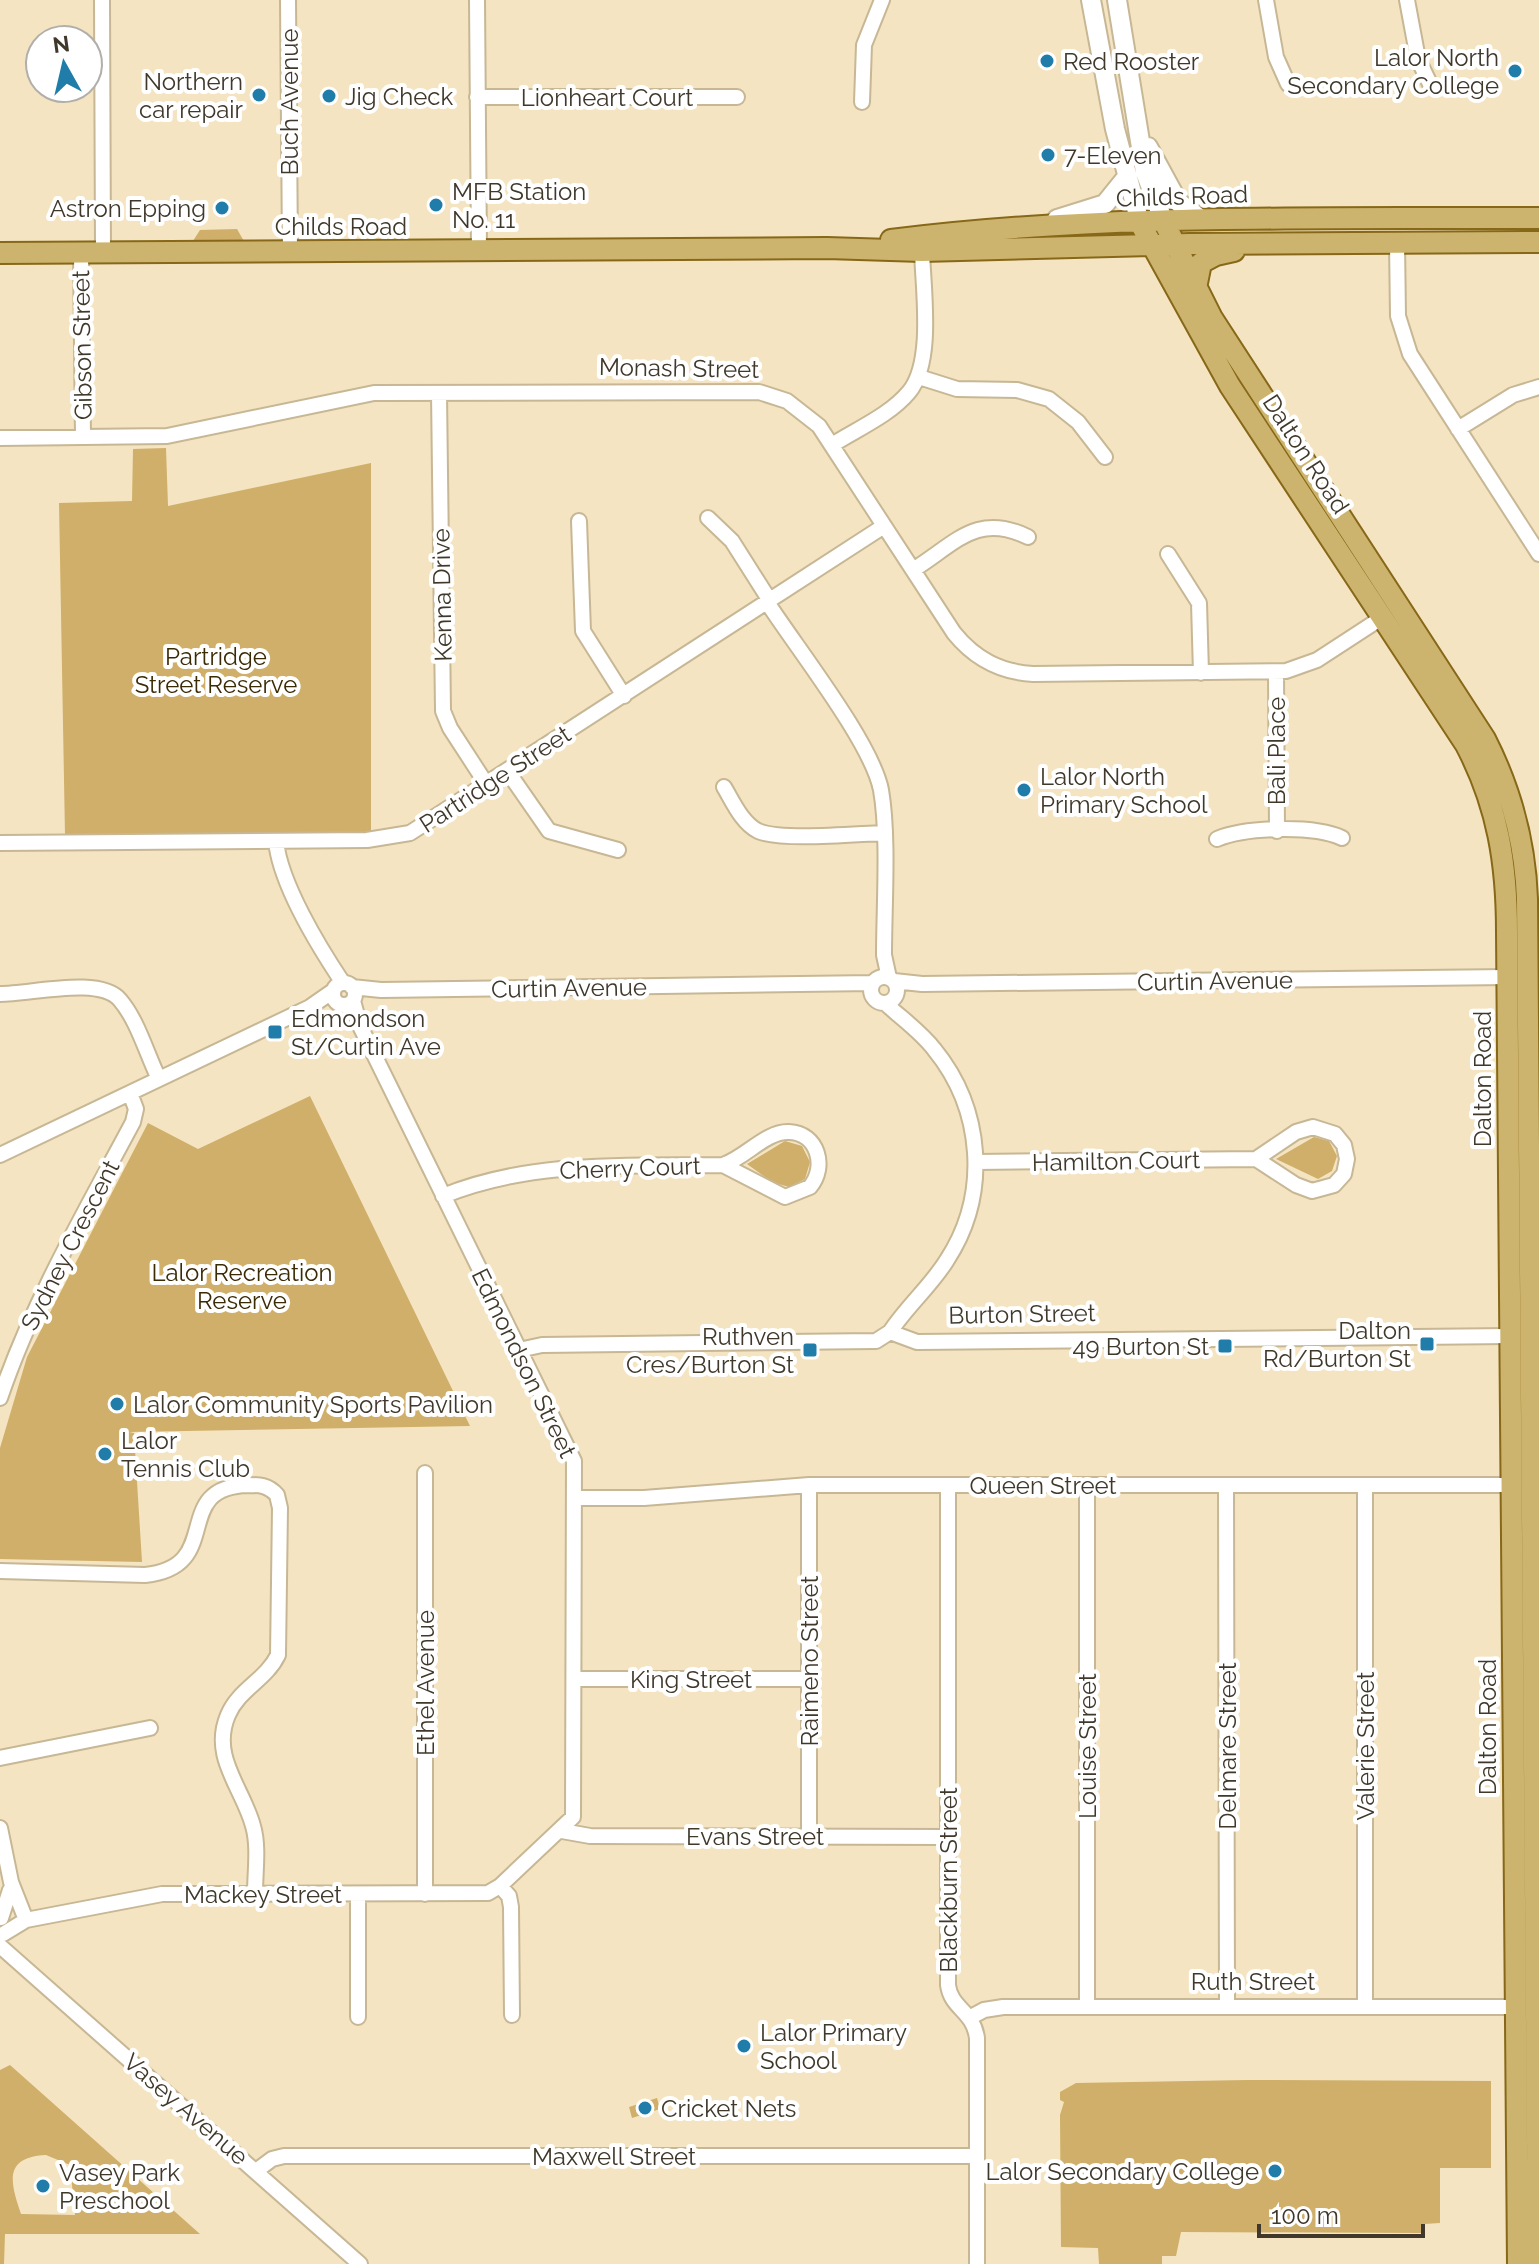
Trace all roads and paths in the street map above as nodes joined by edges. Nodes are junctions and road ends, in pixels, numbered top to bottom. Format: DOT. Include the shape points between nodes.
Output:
graph roads {
  1 [pos="102,0"];
  2 [pos="288,0"];
  3 [pos="477,0"];
  4 [pos="882,0"];
  5 [pos="1091,0"];
  6 [pos="1117,0"];
  7 [pos="1266,0"];
  8 [pos="1407,0"];
  9 [pos="1288,84"];
  10 [pos="1431,86"];
  11 [pos="477,97"];
  12 [pos="737,97"];
  13 [pos="862,102"];
  14 [pos="1138,127"];
  15 [pos="1126,178"];
  16 [pos="1539,218"];
  17 [pos="1396,219"];
  18 [pos="1202,220"];
  19 [pos="1164,222"];
  20 [pos="1140,223"];
  21 [pos="1019,227"];
  22 [pos="950,232"];
  23 [pos="1539,242"];
  24 [pos="922,243"];
  25 [pos="1397,243"];
  26 [pos="1175,244"];
  27 [pos="1151,245"];
  28 [pos="1265,245"];
  29 [pos="962,249"];
  30 [pos="479,251"];
  31 [pos="103,252"];
  32 [pos="290,252"];
  33 [pos="0,253"];
  34 [pos="81,253"];
  35 [pos="1196,288"];
  36 [pos="919,377"];
  37 [pos="1539,387"];
  38 [pos="439,393"];
  39 [pos="1458,429"];
  40 [pos="83,437"];
  41 [pos="0,438"];
  42 [pos="832,445"];
  43 [pos="1105,457"];
  44 [pos="708,518"];
  45 [pos="579,521"];
  46 [pos="884,526"];
  47 [pos="1028,537"];
  48 [pos="1168,554"];
  49 [pos="1539,554"];
  50 [pos="913,570"];
  51 [pos="768,602"];
  52 [pos="1391,612"];
  53 [pos="1276,672"];
  54 [pos="1201,673"];
  55 [pos="624,696"];
  56 [pos="508,772"];
  57 [pos="487,785"];
  58 [pos="724,787"];
  59 [pos="1277,831"];
  60 [pos="882,833"];
  61 [pos="1342,838"];
  62 [pos="1217,839"];
  63 [pos="276,841"];
  64 [pos="0,843"];
  65 [pos="618,850"];
  66 [pos="1525,974"];
  67 [pos="886,988"];
  68 [pos="0,994"];
  69 [pos="344,994"];
  70 [pos="159,1079"];
  71 [pos="130,1093"];
  72 [pos="0,1155"];
  73 [pos="1256,1159"];
  74 [pos="976,1162"];
  75 [pos="723,1165"];
  76 [pos="443,1196"];
  77 [pos="890,1332"];
  78 [pos="1510,1336"];
  79 [pos="1531,1336"];
  80 [pos="519,1350"];
  81 [pos="0,1398"];
  82 [pos="425,1473"];
  83 [pos="809,1485"];
  84 [pos="948,1485"];
  85 [pos="1087,1485"];
  86 [pos="1226,1485"];
  87 [pos="1365,1485"];
  88 [pos="1511,1485"];
  89 [pos="1536,1487"];
  90 [pos="575,1498"];
  91 [pos="0,1571"];
  92 [pos="575,1679"];
  93 [pos="808,1679"];
  94 [pos="150,1728"];
  95 [pos="0,1758"];
  96 [pos="1538,1786"];
  97 [pos="0,1828"];
  98 [pos="562,1831"];
  99 [pos="809,1836"];
  100 [pos="948,1837"];
  101 [pos="11,1882"];
  102 [pos="500,1886"];
  103 [pos="255,1894"];
  104 [pos="358,1894"];
  105 [pos="425,1894"];
  106 [pos="26,1920"];
  107 [pos="2,1934"];
  108 [pos="1087,2007"];
  109 [pos="1227,2007"];
  110 [pos="1365,2007"];
  111 [pos="1515,2007"];
  112 [pos="1537,2007"];
  113 [pos="512,2015"];
  114 [pos="358,2017"];
  115 [pos="971,2017"];
  116 [pos="977,2156"];
  117 [pos="256,2171"];
  118 [pos="360,2264"];
  119 [pos="977,2264"];
  120 [pos="1518,2264"];
  121 [pos="1538,2264"];
  1 -- 31 [label="street"];
  2 -- 32 [label="street, Buch Avenue"];
  3 -- 11 [label="street"];
  4 -- 13 [label="street" via="864,45"];
  5 -- 15 [label="main road, Dalton Road"];
  6 -- 14 [label="main road, Dalton Road"];
  7 -- 9 [label="street" via="1276,57"];
  8 -- 10 [label="street" via="1418,59"];
  11 -- 12 [label="street, Lionheart Court"];
  11 -- 30 [label="street"];
  14 -- 18 [label="main road" via="1178,202"];
  14 -- 19 [label="main road, Dalton Road" via="1145,172"];
  15 -- 20 [label="main road, Dalton Road"];
  15 -- 21 [label="main road" via="1111,199 1091,211"];
  16 -- 17 [label="main road, Childs Road"];
  17 -- 18 [label="main road, Childs Road"];
  17 -- 25 [label="main road"];
  18 -- 19 [label="main road, Childs Road"];
  19 -- 20 [label="main road, Childs Road"];
  19 -- 26 [label="main road, Dalton Road"];
  20 -- 21 [label="main road, Childs Road"];
  20 -- 27 [label="main road, Dalton Road"];
  21 -- 22 [label="main road, Childs Road"];
  22 -- 24 [label="main road, Childs Road"];
  22 -- 29 [label="main road"];
  23 -- 25 [label="main road, Childs Road"];
  24 -- 29 [label="main road, Childs Road"];
  24 -- 30 [label="main road, Childs Road"];
  24 -- 36 [label="street" via="924,348"];
  25 -- 28 [label="main road, Childs Road"];
  25 -- 39 [label="street" via="1398,316 1404,339"];
  26 -- 27 [label="main road, Childs Road"];
  26 -- 28 [label="main road, Childs Road"];
  26 -- 35 [label="main road, Dalton Road"];
  27 -- 29 [label="main road, Childs Road"];
  27 -- 52 [label="main road, Dalton Road" via="1226,379"];
  28 -- 35 [label="main road" via="1206,259"];
  30 -- 32 [label="main road, Childs Road"];
  31 -- 32 [label="main road, Childs Road"];
  31 -- 34 [label="main road, Childs Road"];
  33 -- 34 [label="main road, Childs Road"];
  34 -- 40 [label="street, Gibson Street"];
  35 -- 52 [label="main road, Dalton Road"];
  36 -- 42 [label="street" via="896,404"];
  36 -- 43 [label="street" via="957,389 1017,390 1049,399 1078,422"];
  37 -- 39 [label="street" via="1513,395"];
  38 -- 40 [label="street, Monash Street" via="355,396 167,436"];
  38 -- 42 [label="street, Monash Street" via="759,392 801,410"];
  38 -- 57 [label="street, Kenna Drive" via="443,711"];
  39 -- 49 [label="street"];
  40 -- 41 [label="street, Monash Street"];
  42 -- 46 [label="street, Monash Street"];
  44 -- 51 [label="street" via="732,541"];
  45 -- 55 [label="street" via="583,631"];
  46 -- 50 [label="street, Monash Street"];
  46 -- 51 [label="street, Partridge Street"];
  47 -- 50 [label="street" via="1005,527 983,527"];
  48 -- 54 [label="street" via="1199,603"];
  50 -- 54 [label="street, Monash Street" via="962,642 1004,670"];
  51 -- 55 [label="street, Partridge Street"];
  51 -- 60 [label="street" via="871,761 881,790"];
  52 -- 53 [label="street, Monash Street" via="1317,660"];
  52 -- 66 [label="main road, Dalton Road" via="1485,739 1506,783 1524,854"];
  53 -- 54 [label="street, Monash Street"];
  53 -- 59 [label="street, Bali Place"];
  55 -- 56 [label="street, Partridge Street"];
  56 -- 57 [label="street, Partridge Street"];
  56 -- 65 [label="street" via="549,831"];
  57 -- 63 [label="street, Partridge Street" via="420,829 398,837"];
  58 -- 60 [label="street" via="745,820 759,831"];
  59 -- 61 [label="street, Bali Place" via="1315,831"];
  59 -- 62 [label="street, Bali Place"];
  60 -- 67 [label="street"];
  63 -- 64 [label="street, Partridge Street"];
  63 -- 69 [label="street, Edmondson Street" via="281,866"];
  66 -- 67 [label="street, Curtin Avenue"];
  66 -- 78 [label="main road, Dalton Road"];
  66 -- 79 [label="main road, Dalton Road"];
  67 -- 69 [label="street, Curtin Avenue"];
  67 -- 74 [label="street" via="904,1020 934,1049 960,1091 973,1130"];
  68 -- 70 [label="street" via="89,986 108,991 123,1005"];
  69 -- 70 [label="street, Curtin Avenue"];
  69 -- 76 [label="street, Edmondson Street"];
  70 -- 71 [label="street, Curtin Avenue"];
  71 -- 72 [label="street, Curtin Avenue"];
  71 -- 81 [label="street, Sydney Crescent" via="136,1109 133,1122 12,1359"];
  73 -- 73 [label="street" via="1313,1127 1328,1129 1341,1139 1347,1159 1344,1174 1334,1185 1312,1191"];
  73 -- 74 [label="street, Hamilton Court"];
  74 -- 77 [label="street" via="971,1203 957,1244"];
  75 -- 75 [label="street, Cherry Court" via="787,1132 807,1138 820,1164 810,1187 785,1197"];
  75 -- 76 [label="street, Cherry Court" via="567,1168"];
  76 -- 80 [label="street, Edmondson Street"];
  77 -- 78 [label="street, Burton Street" via="917,1342"];
  77 -- 80 [label="street, Burton Street" via="876,1341 542,1345"];
  78 -- 79 [label="main road, Burton Street"];
  78 -- 88 [label="main road, Dalton Road"];
  79 -- 89 [label="main road, Dalton Road"];
  80 -- 90 [label="street, Edmondson Street" via="574,1461"];
  82 -- 105 [label="street, Ethel Avenue"];
  83 -- 84 [label="street, Queen Street"];
  83 -- 90 [label="street, Queen Street"];
  83 -- 93 [label="street, Raimeno Street"];
  84 -- 85 [label="street, Queen Street"];
  84 -- 100 [label="street, Blackburn Street"];
  85 -- 86 [label="street, Queen Street"];
  85 -- 108 [label="street, Louise Street"];
  86 -- 87 [label="street, Queen Street"];
  86 -- 109 [label="street, Delmare Street"];
  87 -- 88 [label="street, Queen Street"];
  87 -- 110 [label="street, Valerie Street"];
  88 -- 111 [label="main road, Dalton Road"];
  89 -- 96 [label="main road, Dalton Road"];
  90 -- 92 [label="street, Edmondson Street"];
  91 -- 103 [label="street" via="164,1572 192,1549 202,1507 213,1494 259,1485 277,1495 278,1655 268,1672 235,1701 223,1736 228,1770 253,1825"];
  92 -- 93 [label="street, King Street"];
  92 -- 98 [label="street, Edmondson Street" via="574,1813"];
  93 -- 99 [label="street, Raimeno Street"];
  94 -- 95 [label="street"];
  96 -- 112 [label="main road, Dalton Road"];
  97 -- 101 [label="street"];
  98 -- 99 [label="street, Evans Street" via="590,1836"];
  98 -- 102 [label="street, Edmondson Street"];
  99 -- 100 [label="street, Evans Street"];
  100 -- 115 [label="street, Blackburn Street" via="948,1990"];
  101 -- 106 [label="street"];
  101 -- 107 [label="street"];
  102 -- 105 [label="street, Mackey Street" via="482,1894"];
  102 -- 113 [label="street" via="511,1907"];
  103 -- 104 [label="street, Mackey Street"];
  103 -- 106 [label="street, Mackey Street" via="162,1894"];
  104 -- 105 [label="street, Mackey Street"];
  104 -- 114 [label="street"];
  106 -- 107 [label="street, Mackey Street"];
  107 -- 117 [label="street, Vasey Avenue"];
  108 -- 109 [label="street, Ruth Street"];
  108 -- 115 [label="street, Ruth Street" via="1003,2007"];
  109 -- 110 [label="street, Ruth Street"];
  110 -- 111 [label="street, Ruth Street"];
  111 -- 112 [label="main road, Ruth Street"];
  111 -- 120 [label="main road, Dalton Road"];
  112 -- 121 [label="main road, Dalton Road"];
  115 -- 116 [label="street, Blackburn Street" via="977,2038"];
  116 -- 117 [label="street, Maxwell Street" via="284,2156"];
  116 -- 119 [label="street, Blackburn Street"];
  117 -- 118 [label="street, Vasey Avenue"];
}
